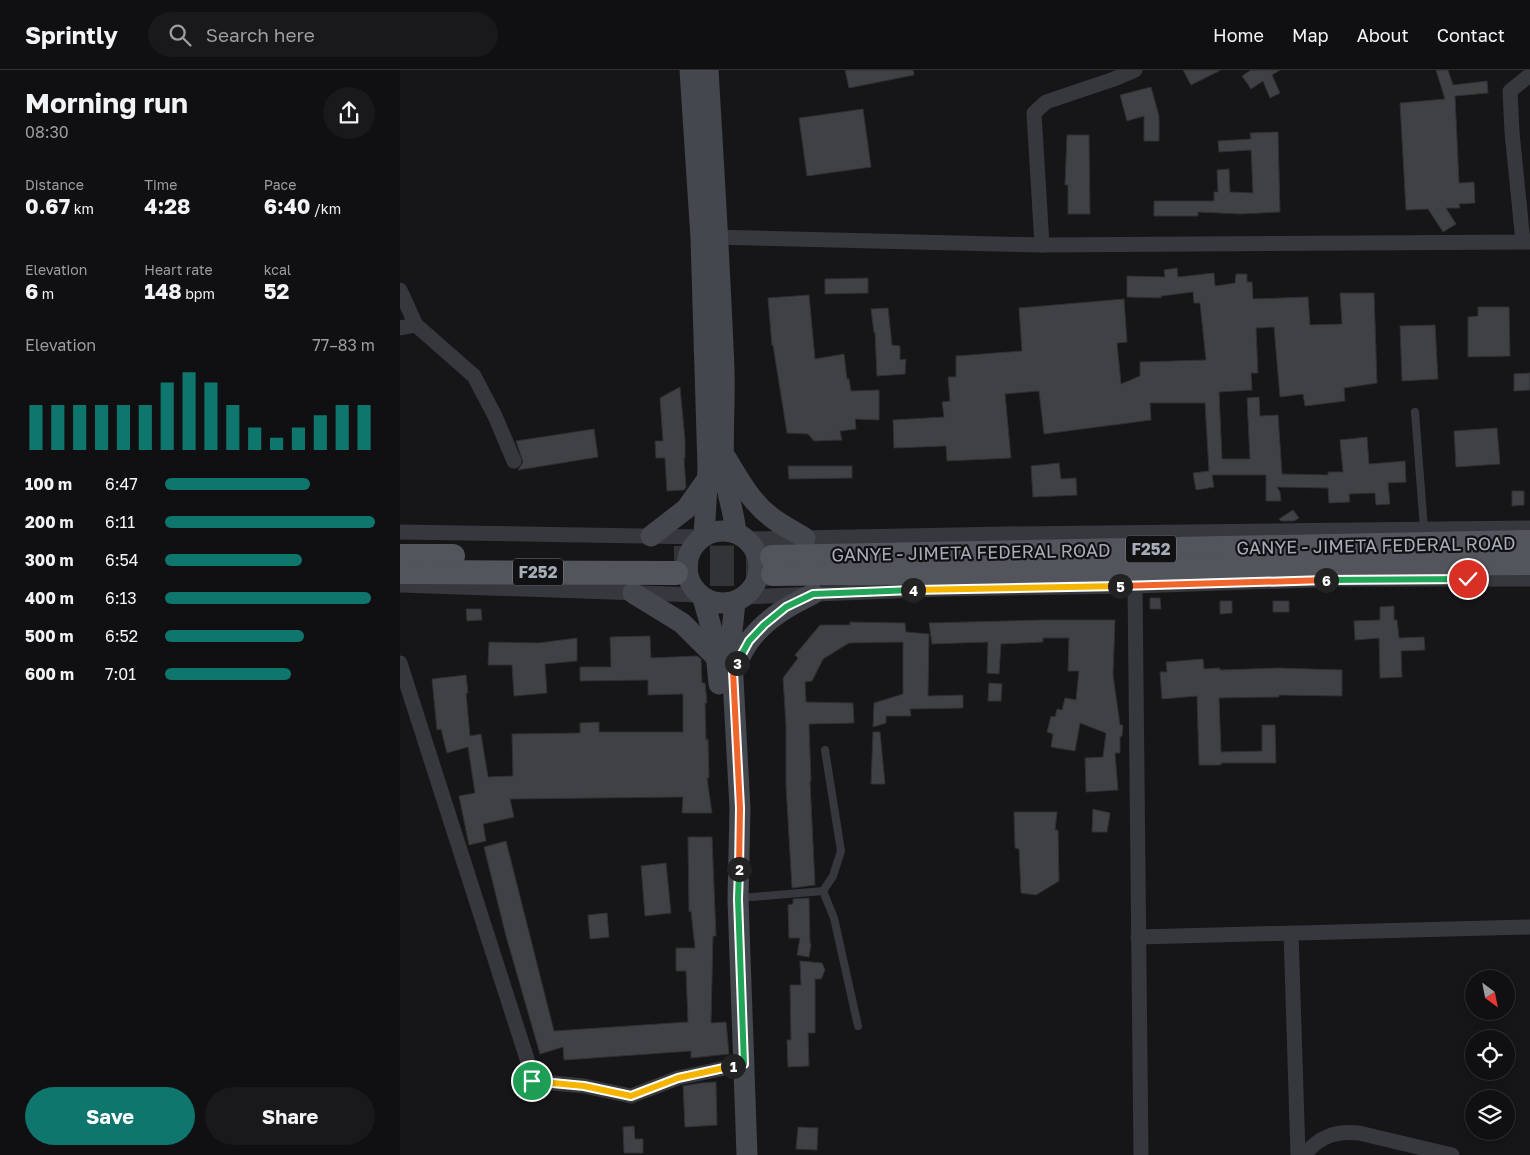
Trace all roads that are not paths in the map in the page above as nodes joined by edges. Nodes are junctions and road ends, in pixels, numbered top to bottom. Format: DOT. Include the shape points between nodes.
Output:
graph roads {
  1 [pos="690,70"];
  2 [pos="708,70"];
  3 [pos="1135,70"];
  4 [pos="1530,75"];
  5 [pos="710,237"];
  6 [pos="1527,242"];
  7 [pos="1042,245"];
  8 [pos="400,290"];
  9 [pos="416,325"];
  10 [pos="400,328"];
  11 [pos="1415,412"];
  12 [pos="724,455"];
  13 [pos="514,461"];
  14 [pos="708,478"];
  15 [pos="1530,528"];
  16 [pos="1424,529"];
  17 [pos="400,532"];
  18 [pos="651,536"];
  19 [pos="741,536"];
  20 [pos="703,537"];
  21 [pos="805,538"];
  22 [pos="1530,542"];
  23 [pos="400,556"];
  24 [pos="1530,563"];
  25 [pos="400,572"];
  26 [pos="1530,579"];
  27 [pos="400,585"];
  28 [pos="1135,586"];
  29 [pos="633,593"];
  30 [pos="813,594"];
  31 [pos="701,597"];
  32 [pos="739,599"];
  33 [pos="400,663"];
  34 [pos="725,664"];
  35 [pos="825,750"];
  36 [pos="823,891"];
  37 [pos="738,899"];
  38 [pos="1530,927"];
  39 [pos="1291,933"];
  40 [pos="1138,937"];
  41 [pos="858,1026"];
  42 [pos="744,1064"];
  43 [pos="748,1155"];
  44 [pos="1141,1155"];
  45 [pos="1298,1155"];
  46 [pos="1304,1155"];
  47 [pos="1452,1155"];
  1 -- 5 [label="main road"];
  2 -- 5 [label="main road"];
  3 -- 7 [label="street" via="1046,102 1034,113"];
  4 -- 6 [label="street" via="1510,91 1512,132"];
  5 -- 7 [label="street"];
  5 -- 12 [label="main road" via="724,392"];
  5 -- 14 [label="main road"];
  6 -- 7 [label="street"];
  8 -- 9 [label="street"];
  9 -- 10 [label="street"];
  9 -- 13 [label="street" via="474,376"];
  11 -- 16 [label="lane"];
  12 -- 19 [label="main road" via="726,485"];
  12 -- 21 [label="main road" via="751,498 772,518"];
  14 -- 18 [label="main road" via="686,509"];
  14 -- 20 [label="main road"];
  15 -- 16 [label="street"];
  16 -- 21 [label="street"];
  17 -- 18 [label="street"];
  18 -- 20 [label="street"];
  19 -- 20 [label="main road" via="719,531"];
  19 -- 21 [label="street"];
  19 -- 32 [label="main road" via="757,554 759,573 751,591"];
  20 -- 31 [label="main road" via="689,552 686,570 688,580"];
  22 -- 24 [label="main road, GANYE - JIMETA FEDERAL ROAD / F252" via="772,565 1062,571"];
  23 -- 25 [label="main road, F252" via="675,566"];
  26 -- 28 [label="street"];
  27 -- 29 [label="street"];
  28 -- 30 [label="street"];
  28 -- 40 [label="street"];
  29 -- 31 [label="street"];
  29 -- 34 [label="main road" via="682,623"];
  30 -- 32 [label="street"];
  30 -- 34 [label="main road" via="786,607"];
  31 -- 32 [label="main road" via="726,604"];
  31 -- 34 [label="main road"];
  32 -- 34 [label="main road"];
  33 -- 42 [label="street" via="532,1081 584,1086 631,1096 678,1078"];
  34 -- 37 [label="main road" via="740,808"];
  35 -- 36 [label="lane" via="842,851 833,876"];
  36 -- 37 [label="lane"];
  36 -- 41 [label="lane" via="834,918"];
  37 -- 42 [label="main road"];
  38 -- 39 [label="street"];
  39 -- 40 [label="street"];
  39 -- 45 [label="street"];
  40 -- 44 [label="street"];
  42 -- 43 [label="main road"];
  46 -- 47 [label="street" via="1325,1136 1344,1132"];
}
